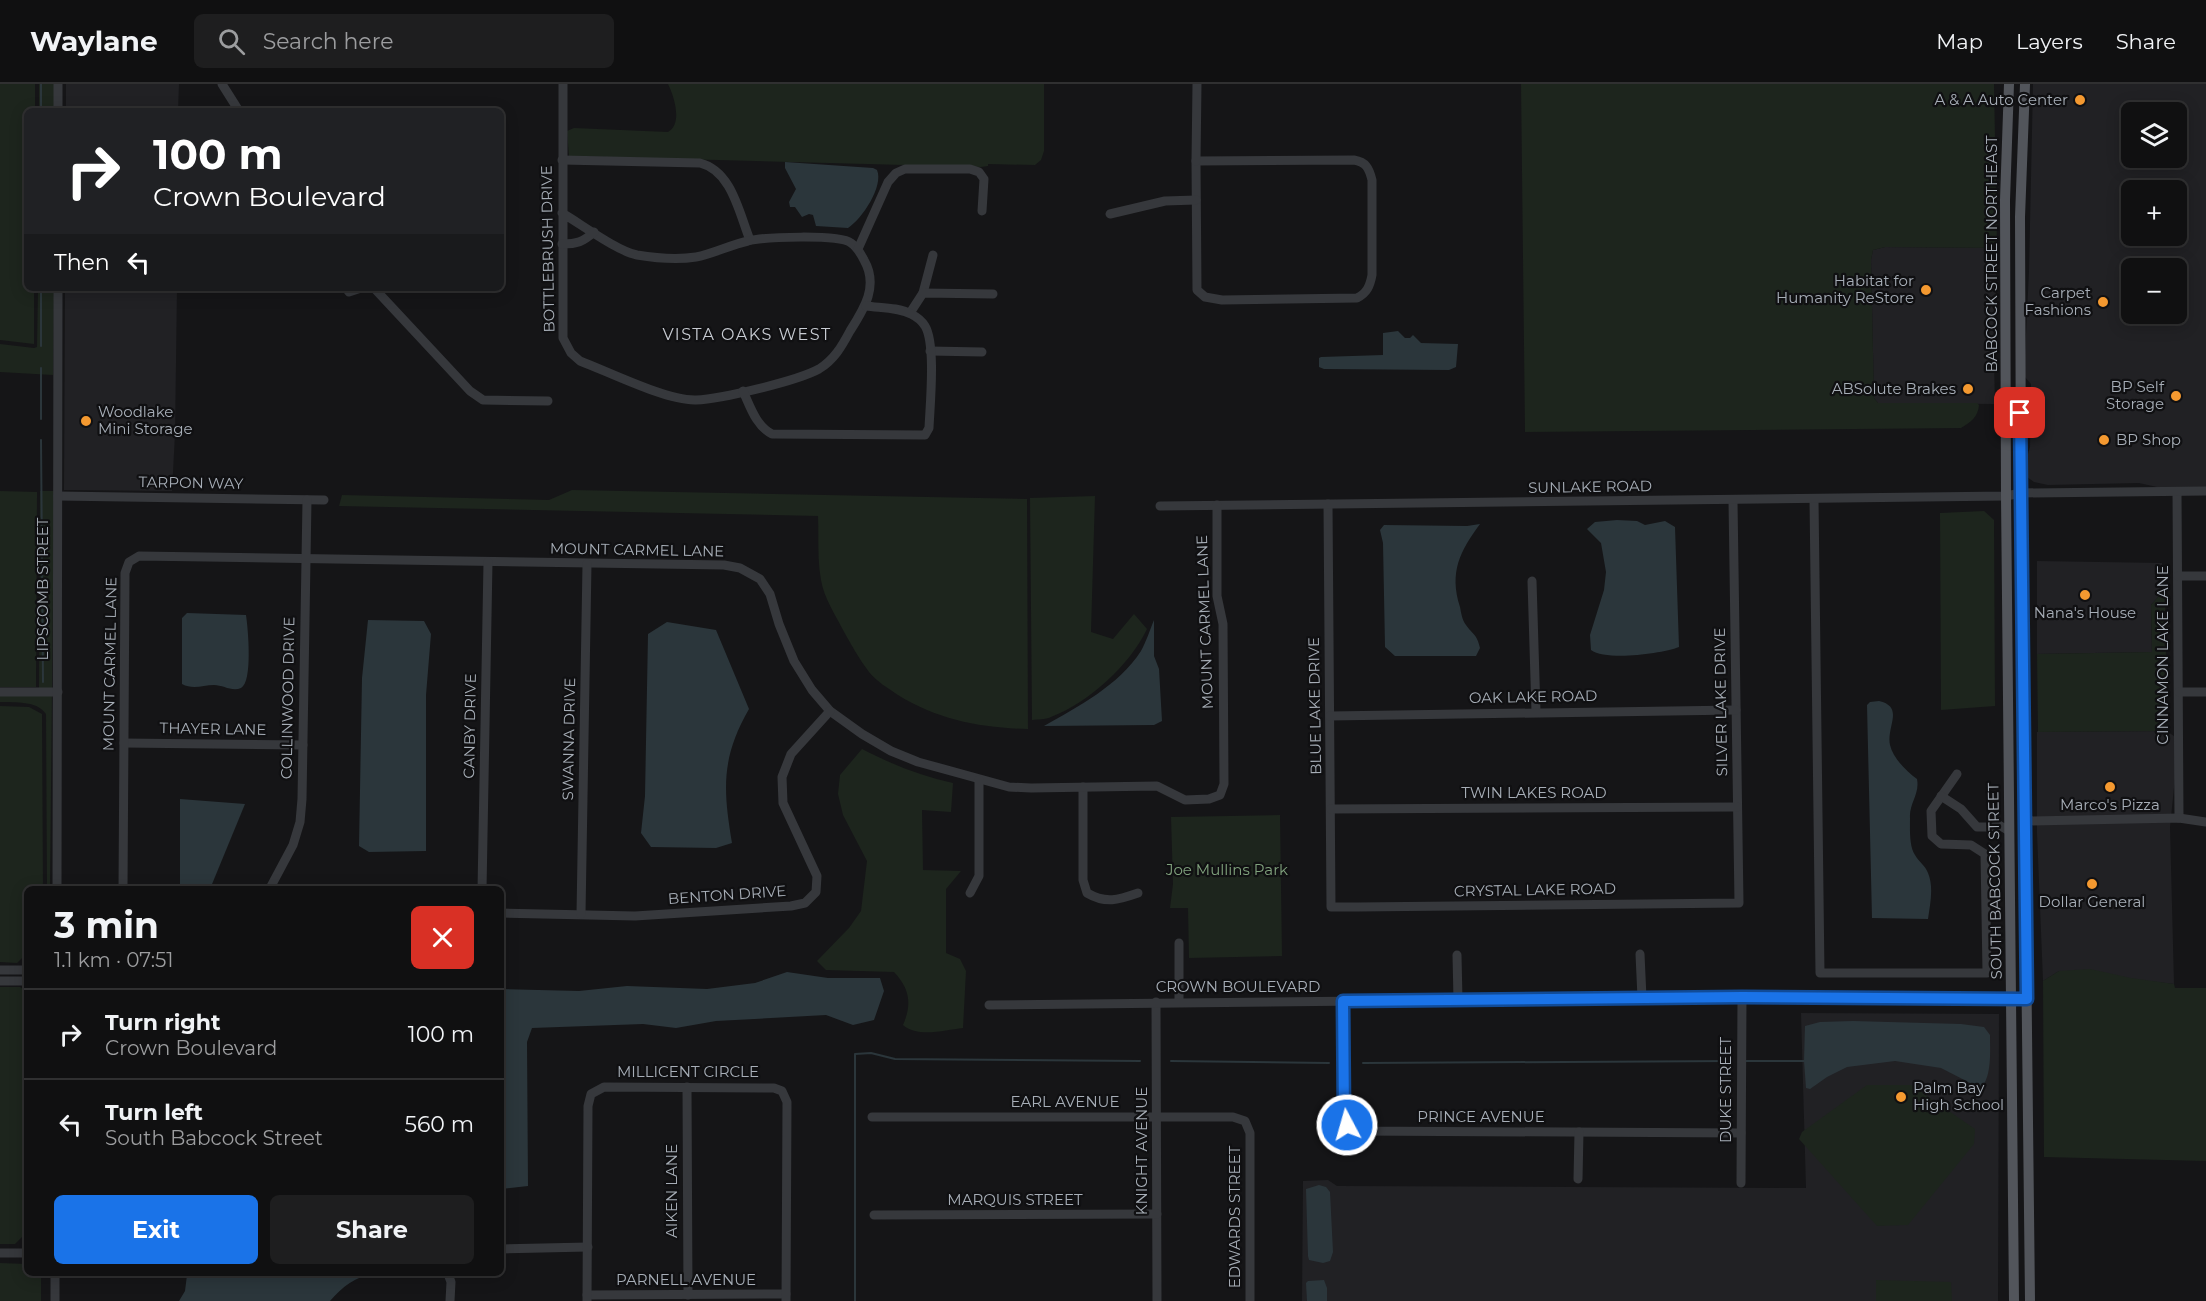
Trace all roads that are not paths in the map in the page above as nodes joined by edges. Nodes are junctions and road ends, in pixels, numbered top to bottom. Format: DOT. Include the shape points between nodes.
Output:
graph roads {
  1 [pos="58,84"];
  2 [pos="222,84"];
  3 [pos="563,84"];
  4 [pos="1197,84"];
  5 [pos="2009,84"];
  6 [pos="2025,84"];
  7 [pos="58,108"];
  8 [pos="237,108"];
  9 [pos="562,160"];
  10 [pos="1196,161"];
  11 [pos="1196,200"];
  12 [pos="982,211"];
  13 [pos="562,213"];
  14 [pos="1110,214"];
  15 [pos="594,232"];
  16 [pos="750,240"];
  17 [pos="562,244"];
  18 [pos="858,249"];
  19 [pos="933,255"];
  20 [pos="58,291"];
  21 [pos="377,291"];
  22 [pos="923,293"];
  23 [pos="993,294"];
  24 [pos="866,306"];
  25 [pos="910,313"];
  26 [pos="930,351"];
  27 [pos="982,352"];
  28 [pos="743,391"];
  29 [pos="548,401"];
  30 [pos="2206,491"];
  31 [pos="2177,492"];
  32 [pos="2020,493"];
  33 [pos="58,496"];
  34 [pos="2006,496"];
  35 [pos="1814,499"];
  36 [pos="307,500"];
  37 [pos="324,500"];
  38 [pos="1733,501"];
  39 [pos="1328,504"];
  40 [pos="1217,505"];
  41 [pos="1160,506"];
  42 [pos="305,559"];
  43 [pos="488,562"];
  44 [pos="587,564"];
  45 [pos="2178,576"];
  46 [pos="2206,576"];
  47 [pos="1532,581"];
  48 [pos="0,692"];
  49 [pos="58,692"];
  50 [pos="2206,692"];
  51 [pos="2179,693"];
  52 [pos="1736,710"];
  53 [pos="830,711"];
  54 [pos="1536,712"];
  55 [pos="1330,716"];
  56 [pos="2008,721"];
  57 [pos="124,743"];
  58 [pos="303,745"];
  59 [pos="1957,774"];
  60 [pos="979,780"];
  61 [pos="1083,787"];
  62 [pos="1941,796"];
  63 [pos="1737,807"];
  64 [pos="1331,809"];
  65 [pos="2179,818"];
  66 [pos="2026,821"];
  67 [pos="2206,822"];
  68 [pos="2009,831"];
  69 [pos="57,886"];
  70 [pos="123,886"];
  71 [pos="271,886"];
  72 [pos="482,886"];
  73 [pos="970,893"];
  74 [pos="1138,893"];
  75 [pos="1739,903"];
  76 [pos="1331,907"];
  77 [pos="504,913"];
  78 [pos="581,914"];
  79 [pos="1179,943"];
  80 [pos="2026,945"];
  81 [pos="1640,954"];
  82 [pos="1457,955"];
  83 [pos="0,969"];
  84 [pos="24,969"];
  85 [pos="0,981"];
  86 [pos="24,981"];
  87 [pos="1742,997"];
  88 [pos="1642,998"];
  89 [pos="2012,999"];
  90 [pos="2027,999"];
  91 [pos="1458,1000"];
  92 [pos="1343,1001"];
  93 [pos="1156,1002"];
  94 [pos="1179,1002"];
  95 [pos="989,1005"];
  96 [pos="687,1087"];
  97 [pos="872,1117"];
  98 [pos="1157,1117"];
  99 [pos="1579,1132"];
  100 [pos="1250,1133"];
  101 [pos="1741,1133"];
  102 [pos="1578,1179"];
  103 [pos="1741,1183"];
  104 [pos="1157,1214"];
  105 [pos="874,1215"];
  106 [pos="588,1248"];
  107 [pos="504,1249"];
  108 [pos="0,1253"];
  109 [pos="24,1253"];
  110 [pos="55,1276"];
  111 [pos="449,1276"];
  112 [pos="688,1295"];
  113 [pos="587,1298"];
  114 [pos="786,1298"];
  115 [pos="55,1301"];
  116 [pos="450,1301"];
  117 [pos="1157,1301"];
  118 [pos="1250,1301"];
  119 [pos="2014,1301"];
  120 [pos="2030,1301"];
  1 -- 7 [label="street"];
  2 -- 8 [label="street"];
  3 -- 9 [label="street, BOTTLEBRUSH DRIVE"];
  4 -- 10 [label="street"];
  5 -- 34 [label="main road, BABCOCK STREET NORTHEAST" via="2005,200"];
  6 -- 32 [label="main road, BABCOCK STREET NORTHEAST" via="2020,217"];
  9 -- 13 [label="street, BOTTLEBRUSH DRIVE"];
  9 -- 16 [label="street" via="710,166 726,180"];
  10 -- 11 [label="street"];
  10 -- 11 [label="street" via="1354,160 1365,164 1372,180 1370,286 1357,298 1205,297 1197,290"];
  11 -- 14 [label="street" via="1165,201"];
  12 -- 18 [label="street" via="984,179 979,172 905,169 888,182"];
  13 -- 15 [label="street"];
  13 -- 17 [label="street, BOTTLEBRUSH DRIVE"];
  15 -- 16 [label="street" via="628,253 667,258 697,257"];
  15 -- 17 [label="street" via="585,241"];
  16 -- 18 [label="street" via="842,238"];
  17 -- 28 [label="street, BOTTLEBRUSH DRIVE" via="563,338 580,361 665,394 693,400"];
  18 -- 24 [label="street" via="869,268"];
  19 -- 22 [label="street"];
  20 -- 33 [label="street, LIPSCOMB STREET"];
  21 -- 29 [label="street" via="470,391 483,400"];
  22 -- 23 [label="street"];
  22 -- 25 [label="street"];
  24 -- 25 [label="street"];
  24 -- 28 [label="street, BOTTLEBRUSH DRIVE" via="838,352 817,370 793,380"];
  25 -- 26 [label="street" via="925,325"];
  26 -- 27 [label="street"];
  26 -- 28 [label="street" via="930,428 921,436 772,434 758,422"];
  30 -- 31 [label="street, SUNLAKE ROAD"];
  31 -- 32 [label="street, SUNLAKE ROAD"];
  31 -- 45 [label="street, CINNAMON LAKE LANE"];
  32 -- 34 [label="street, SUNLAKE ROAD"];
  32 -- 66 [label="main road, SOUTH BABCOCK STREET"];
  33 -- 36 [label="street, TARPON WAY"];
  33 -- 49 [label="street, LIPSCOMB STREET"];
  34 -- 35 [label="street, SUNLAKE ROAD"];
  34 -- 56 [label="main road, SOUTH BABCOCK STREET"];
  35 -- 38 [label="street, SUNLAKE ROAD"];
  35 -- 62 [label="street" via="1820,973 1987,974 1985,854 1971,845 1941,844 1932,836 1931,811"];
  36 -- 37 [label="street, TARPON WAY"];
  36 -- 42 [label="street, COLLINWOOD DRIVE"];
  38 -- 39 [label="street, SUNLAKE ROAD"];
  38 -- 52 [label="street, SILVER LAKE DRIVE"];
  39 -- 40 [label="street, SUNLAKE ROAD"];
  39 -- 55 [label="street, BLUE LAKE DRIVE"];
  40 -- 41 [label="street, SUNLAKE ROAD"];
  40 -- 61 [label="street, MOUNT CARMEL LANE" via="1217,596 1223,624 1224,784 1220,795 1185,800 1157,786"];
  42 -- 43 [label="street, MOUNT CARMEL LANE"];
  42 -- 57 [label="street, MOUNT CARMEL LANE" via="139,556 129,562 124,573"];
  42 -- 58 [label="street, COLLINWOOD DRIVE"];
  43 -- 44 [label="street, MOUNT CARMEL LANE"];
  43 -- 72 [label="street, CANBY DRIVE"];
  44 -- 53 [label="street, MOUNT CARMEL LANE" via="724,565 740,568 760,579 770,594 794,661"];
  44 -- 78 [label="street, SWANNA DRIVE"];
  45 -- 46 [label="street"];
  45 -- 51 [label="street, CINNAMON LAKE LANE"];
  47 -- 54 [label="street"];
  48 -- 49 [label="street"];
  49 -- 69 [label="street, LIPSCOMB STREET"];
  50 -- 51 [label="street"];
  51 -- 65 [label="street, CINNAMON LAKE LANE"];
  52 -- 54 [label="street, OAK LAKE ROAD"];
  52 -- 63 [label="street, SILVER LAKE DRIVE"];
  53 -- 60 [label="street, MOUNT CARMEL LANE" via="891,751"];
  53 -- 78 [label="street, BENTON DRIVE" via="791,754 782,777 783,804 817,876 816,892 805,903 635,916"];
  54 -- 55 [label="street, OAK LAKE ROAD"];
  55 -- 64 [label="street, BLUE LAKE DRIVE"];
  56 -- 66 [label="main road" via="2014,730 2015,806 2019,818"];
  56 -- 68 [label="main road, SOUTH BABCOCK STREET"];
  57 -- 58 [label="street, THAYER LANE"];
  57 -- 70 [label="street, MOUNT CARMEL LANE"];
  58 -- 71 [label="street, COLLINWOOD DRIVE" via="300,822 293,845"];
  59 -- 62 [label="street"];
  60 -- 61 [label="street, MOUNT CARMEL LANE" via="1009,787"];
  60 -- 73 [label="street" via="979,876"];
  61 -- 74 [label="street" via="1083,880 1087,893 1100,900"];
  62 -- 68 [label="street" via="1961,809 1977,827 1999,825"];
  63 -- 64 [label="street, TWIN LAKES ROAD"];
  63 -- 75 [label="street, SILVER LAKE DRIVE"];
  64 -- 76 [label="street, BLUE LAKE DRIVE"];
  65 -- 66 [label="street"];
  65 -- 67 [label="street"];
  66 -- 80 [label="main road, SOUTH BABCOCK STREET"];
  68 -- 80 [label="main road" via="2019,848 2021,936"];
  68 -- 89 [label="main road, SOUTH BABCOCK STREET"];
  75 -- 76 [label="street, CRYSTAL LAKE ROAD"];
  77 -- 78 [label="street, BENTON DRIVE"];
  79 -- 94 [label="street"];
  80 -- 90 [label="main road, SOUTH BABCOCK STREET"];
  81 -- 88 [label="street"];
  82 -- 91 [label="street"];
  83 -- 84 [label="street"];
  85 -- 86 [label="street"];
  87 -- 88 [label="street, CROWN BOULEVARD"];
  87 -- 89 [label="street, CROWN BOULEVARD"];
  87 -- 101 [label="street, DUKE STREET"];
  88 -- 91 [label="street, CROWN BOULEVARD"];
  89 -- 90 [label="street, CROWN BOULEVARD"];
  89 -- 119 [label="main road, SOUTH BABCOCK STREET"];
  90 -- 120 [label="main road, SOUTH BABCOCK STREET"];
  91 -- 92 [label="street, CROWN BOULEVARD"];
  92 -- 94 [label="street, CROWN BOULEVARD"];
  92 -- 99 [label="street, PRINCE AVENUE" via="1344,1116 1347,1125 1357,1131"];
  93 -- 94 [label="street, CROWN BOULEVARD"];
  93 -- 95 [label="street, CROWN BOULEVARD"];
  93 -- 98 [label="street, KNIGHT AVENUE"];
  96 -- 106 [label="street, MILLICENT CIRCLE" via="604,1087 591,1094"];
  96 -- 112 [label="street, AIKEN LANE"];
  96 -- 114 [label="street, MILLICENT CIRCLE" via="782,1091 787,1102"];
  97 -- 98 [label="street, EARL AVENUE"];
  98 -- 100 [label="street, EARL AVENUE" via="1233,1117 1245,1121"];
  98 -- 104 [label="street, KNIGHT AVENUE"];
  99 -- 101 [label="street, PRINCE AVENUE"];
  99 -- 102 [label="street"];
  100 -- 118 [label="street, EDWARDS STREET"];
  101 -- 103 [label="street, DUKE STREET"];
  104 -- 105 [label="street, MARQUIS STREET"];
  104 -- 117 [label="street, KNIGHT AVENUE"];
  106 -- 107 [label="street"];
  106 -- 113 [label="street, MILLICENT CIRCLE"];
  108 -- 109 [label="street"];
  110 -- 115 [label="street"];
  111 -- 116 [label="street"];
  112 -- 113 [label="street, PARNELL AVENUE"];
  112 -- 114 [label="street, PARNELL AVENUE"];
}
